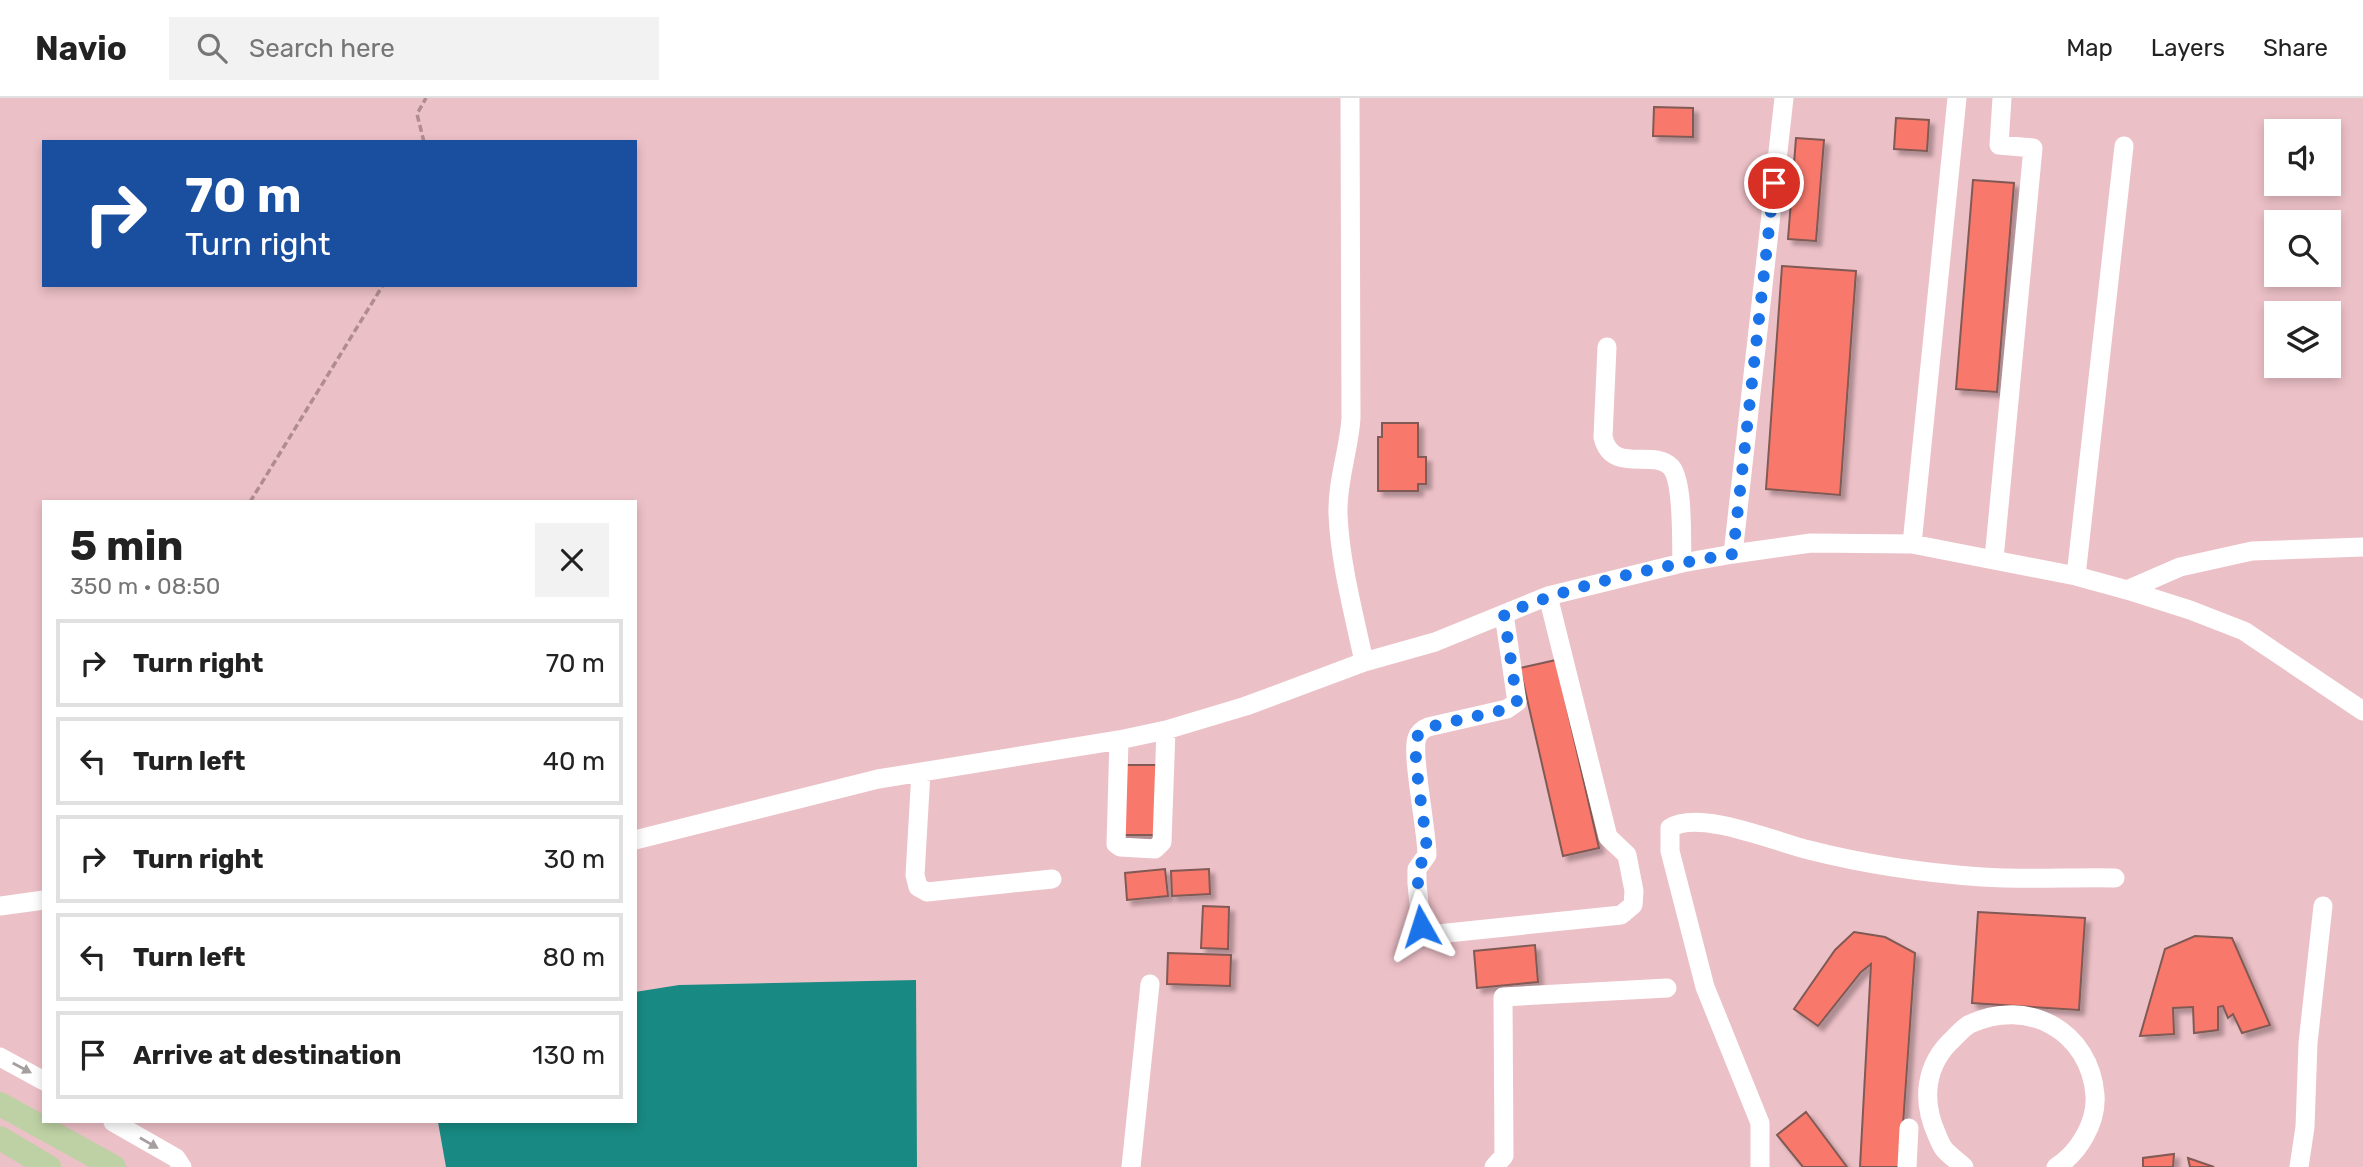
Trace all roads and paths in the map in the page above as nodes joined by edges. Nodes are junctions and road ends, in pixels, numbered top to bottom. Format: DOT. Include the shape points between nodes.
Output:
graph roads {
  1 [pos="426,98"];
  2 [pos="1350,98"];
  3 [pos="1784,98"];
  4 [pos="1957,98"];
  5 [pos="2002,98"];
  6 [pos="424,140"];
  7 [pos="2124,146"];
  8 [pos="382,287"];
  9 [pos="1607,346"];
  10 [pos="251,500"];
  11 [pos="2363,541"];
  12 [pos="1912,544"];
  13 [pos="1733,554"];
  14 [pos="1994,559"];
  15 [pos="1682,563"];
  16 [pos="2076,576"];
  17 [pos="2127,590"];
  18 [pos="1548,596"];
  19 [pos="1504,614"];
  20 [pos="1363,662"];
  21 [pos="2363,711"];
  22 [pos="1166,730"];
  23 [pos="1119,740"];
  24 [pos="921,772"];
  25 [pos="637,839"];
  26 [pos="2115,878"];
  27 [pos="1052,879"];
  28 [pos="42,900"];
  29 [pos="0,906"];
  30 [pos="2323,906"];
  31 [pos="1150,984"];
  32 [pos="1667,988"];
  33 [pos="0,1058"];
  34 [pos="42,1079"];
  35 [pos="0,1104"];
  36 [pos="115,1123"];
  37 [pos="1909,1128"];
  38 [pos="0,1138"];
  39 [pos="106,1165"];
  40 [pos="49,1167"];
  41 [pos="182,1167"];
  42 [pos="1131,1167"];
  43 [pos="1494,1167"];
  44 [pos="1760,1167"];
  45 [pos="1907,1167"];
  46 [pos="1964,1167"];
  47 [pos="2056,1167"];
  48 [pos="2299,1167"];
  1 -- 6 [label="path" via="417,114"];
  2 -- 20 [label="street" via="1351,418 1338,514"];
  3 -- 13 [label="street"];
  4 -- 12 [label="street"];
  5 -- 14 [label="street" via="1999,145 2034,148"];
  7 -- 16 [label="street"];
  8 -- 10 [label="path"];
  9 -- 15 [label="street" via="1606,447 1618,457 1670,466 1678,485"];
  11 -- 17 [label="street" via="2252,551 2180,567"];
  12 -- 13 [label="street" via="1811,543"];
  12 -- 14 [label="street"];
  13 -- 15 [label="street"];
  14 -- 16 [label="street"];
  15 -- 18 [label="street"];
  16 -- 17 [label="street"];
  17 -- 21 [label="street" via="2244,631"];
  18 -- 19 [label="street"];
  18 -- 19 [label="street" via="1608,837 1627,855 1633,905 1621,915 1428,935 1421,926 1416,883 1417,869 1427,855 1417,737 1429,727 1507,709 1517,702"];
  19 -- 20 [label="street" via="1435,642"];
  20 -- 22 [label="street"];
  22 -- 23 [label="street"];
  22 -- 23 [label="street" via="1162,842 1155,849 1116,844"];
  23 -- 24 [label="street"];
  24 -- 25 [label="street"];
  24 -- 27 [label="street" via="918,887 927,892"];
  26 -- 44 [label="street" via="1982,877 1879,864 1724,825 1685,822 1670,828 1670,851 1705,987 1760,1123"];
  28 -- 29 [label="street"];
  30 -- 48 [label="street"];
  31 -- 42 [label="street"];
  32 -- 43 [label="street" via="1503,997 1504,1156"];
  33 -- 34 [label="street, one-way"];
  35 -- 39 [label="main road"];
  36 -- 41 [label="street, one-way" via="176,1158"];
  37 -- 45 [label="street"];
  38 -- 40 [label="main road"];
  46 -- 47 [label="street" via="1943,1148 1929,1116 1928,1081 1942,1049 1968,1024 2001,1013 2036,1017 2067,1034 2088,1062 2095,1097 2088,1131 2068,1160"];
}
